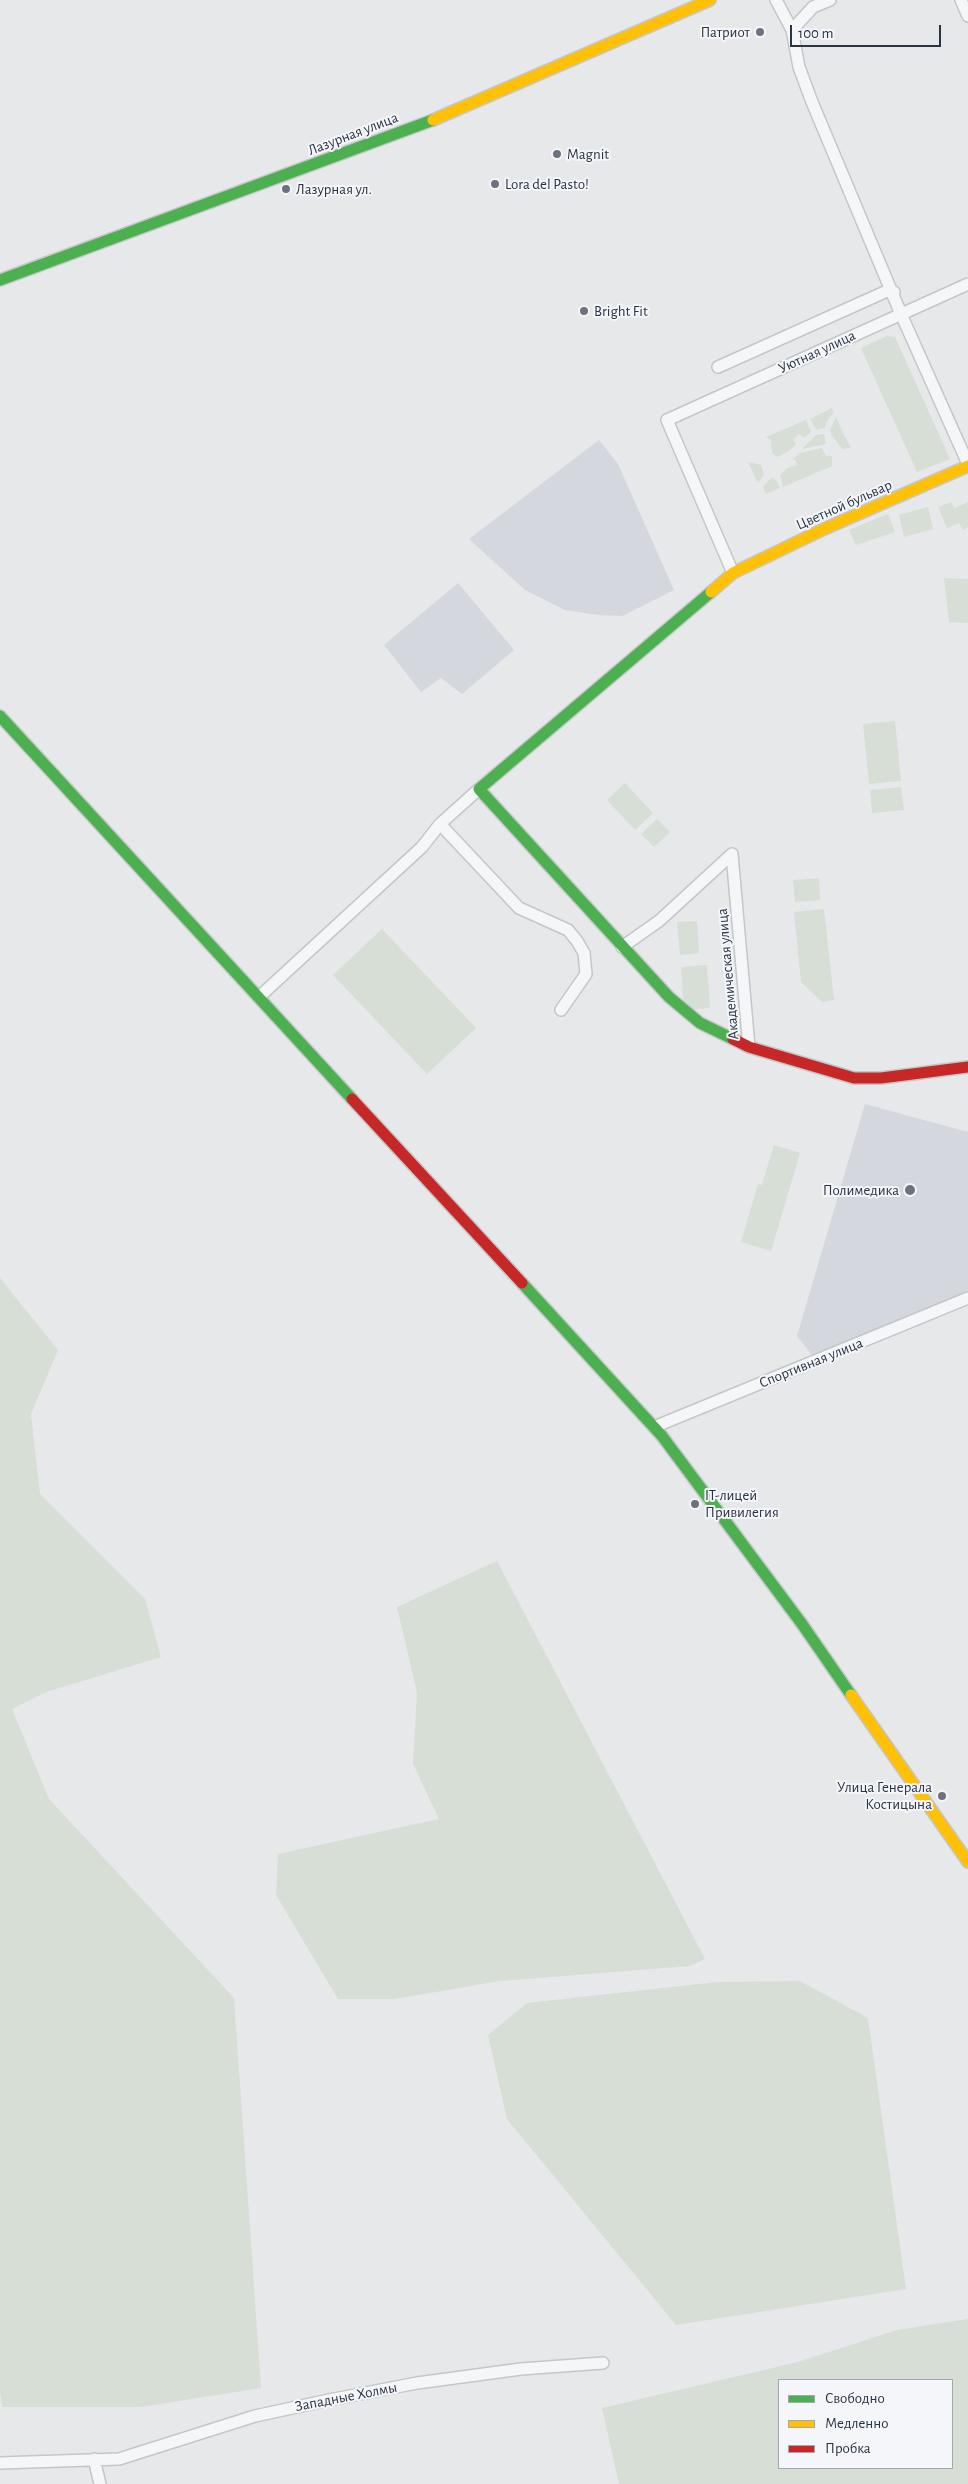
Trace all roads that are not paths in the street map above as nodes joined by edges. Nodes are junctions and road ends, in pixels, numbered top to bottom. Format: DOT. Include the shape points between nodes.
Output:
graph roads {
  1 [pos="710,0"];
  2 [pos="776,0"];
  3 [pos="830,0"];
  4 [pos="961,0"];
  5 [pos="968,16"];
  6 [pos="792,30"];
  7 [pos="0,280"];
  8 [pos="968,284"];
  9 [pos="894,292"];
  10 [pos="901,314"];
  11 [pos="718,367"];
  12 [pos="968,465"];
  13 [pos="733,573"];
  14 [pos="0,716"];
  15 [pos="479,788"];
  16 [pos="440,824"];
  17 [pos="622,947"];
  18 [pos="259,997"];
  19 [pos="561,1010"];
  20 [pos="749,1047"];
  21 [pos="968,1067"];
  22 [pos="968,1298"];
  23 [pos="654,1427"];
  24 [pos="968,1862"];
  25 [pos="603,2363"];
  26 [pos="94,2459"];
  27 [pos="0,2464"];
  28 [pos="100,2484"];
  1 -- 7 [label="street, Лазурная улица" via="453,112"];
  2 -- 6 [label="street"];
  3 -- 6 [label="street" via="812,7"];
  4 -- 5 [label="street"];
  6 -- 9 [label="street" via="799,67 812,102"];
  8 -- 10 [label="street, Уютная улица"];
  9 -- 10 [label="street"];
  9 -- 11 [label="street" via="887,290"];
  10 -- 12 [label="street"];
  10 -- 13 [label="street, Уютная улица" via="667,420"];
  12 -- 13 [label="street, Цветной бульвар"];
  13 -- 15 [label="street, Цветной бульвар"];
  14 -- 18 [label="street"];
  15 -- 16 [label="street"];
  15 -- 17 [label="street"];
  16 -- 18 [label="street" via="422,847"];
  16 -- 19 [label="street" via="519,908 568,930 580,947 587,964 586,974"];
  17 -- 20 [label="street" via="669,998 700,1023"];
  17 -- 20 [label="street, Академическая улица" via="659,921 732,854"];
  18 -- 23 [label="street"];
  20 -- 21 [label="street, Академическая улица" via="818,1069 867,1079"];
  22 -- 23 [label="street, Спортивная улица"];
  23 -- 24 [label="street" via="786,1601"];
  25 -- 26 [label="street, Западные Холмы" via="521,2368 408,2384 255,2416 119,2459"];
  26 -- 27 [label="street, Западные Холмы"];
  26 -- 28 [label="street"];
}
